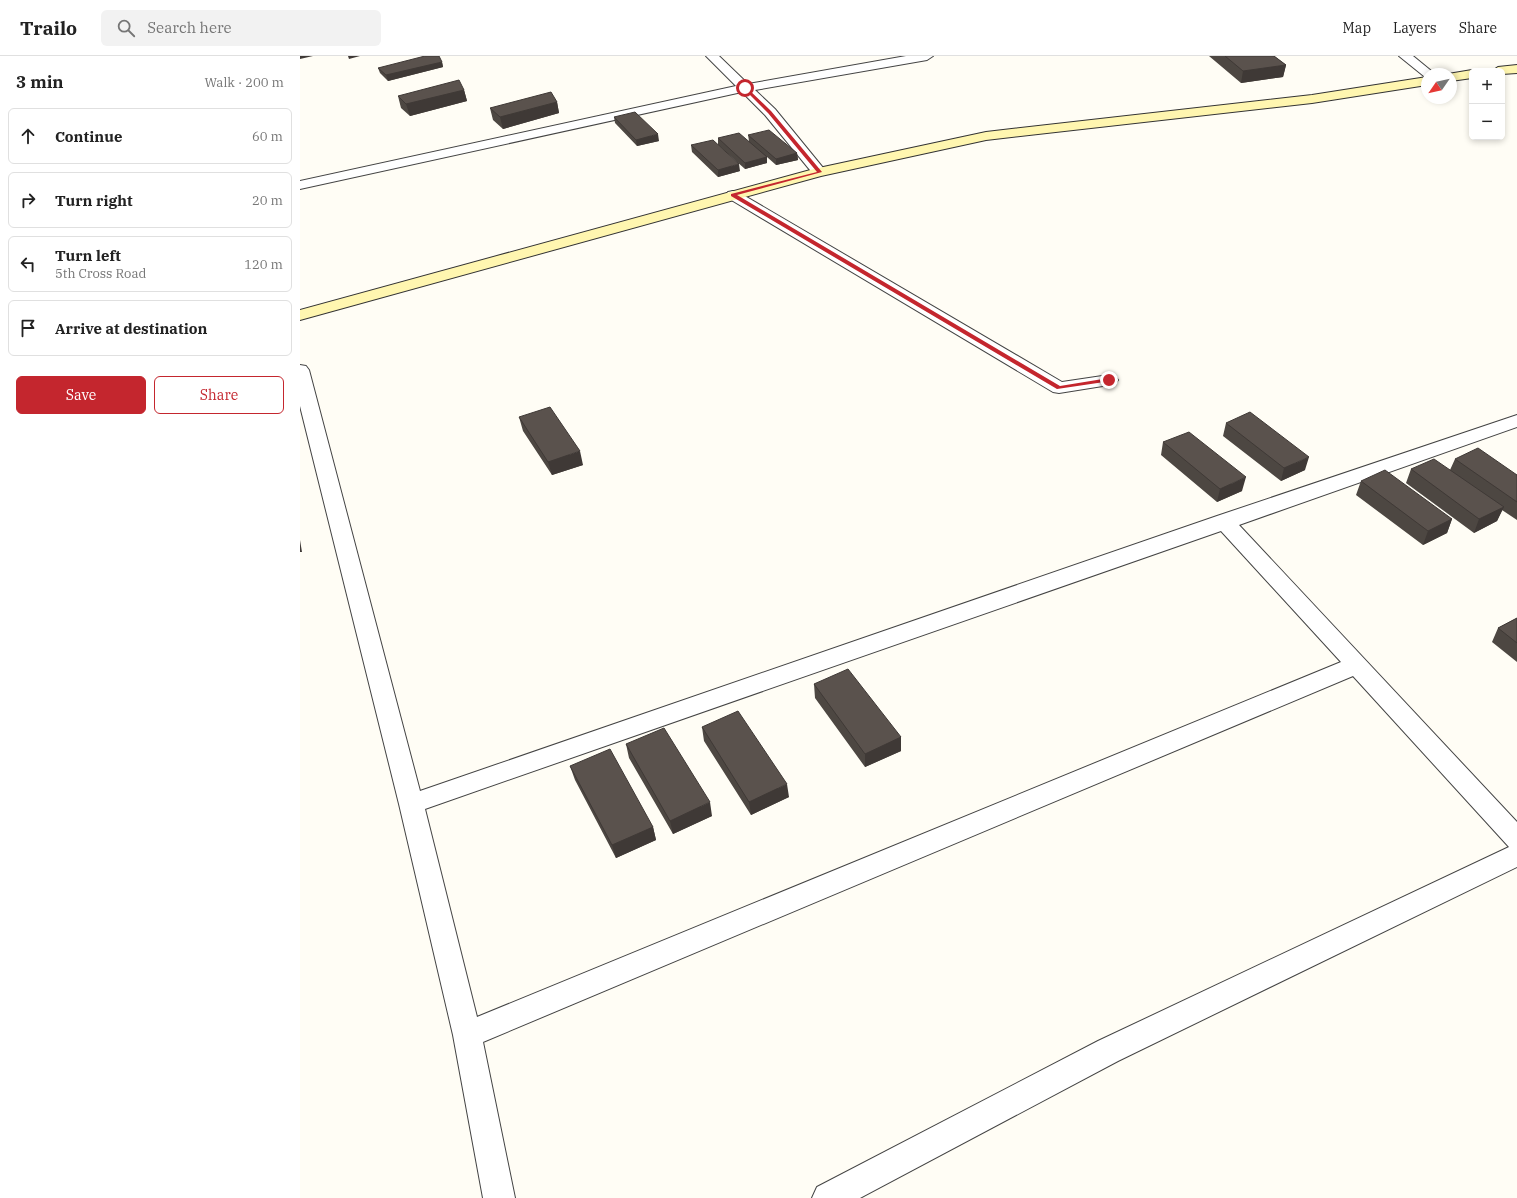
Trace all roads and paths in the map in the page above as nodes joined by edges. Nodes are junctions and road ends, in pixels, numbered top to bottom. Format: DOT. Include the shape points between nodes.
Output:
graph roads {
  1 [pos="712,56"];
  2 [pos="927,56"];
  3 [pos="1405,56"];
  4 [pos="1422,68"];
  5 [pos="1516,69"];
  6 [pos="1505,70"];
  7 [pos="1469,74"];
  8 [pos="1457,76"];
  9 [pos="1421,82"];
  10 [pos="745,88"];
  11 [pos="820,172"];
  12 [pos="300,185"];
  13 [pos="733,195"];
  14 [pos="300,315"];
  15 [pos="300,370"];
  16 [pos="1109,380"];
  17 [pos="1517,421"];
  18 [pos="1224,521"];
  19 [pos="1356,665"];
  20 [pos="411,804"];
  21 [pos="1517,840"];
  22 [pos="1517,855"];
  23 [pos="468,1035"];
  24 [pos="500,1198"];
  25 [pos="828,1198"];
  1 -- 10 [label="street"];
  2 -- 10 [label="street"];
  3 -- 4 [label="street"];
  5 -- 6 [label="main road"];
  7 -- 8 [label="main road"];
  9 -- 11 [label="main road" via="1312,98 986,136"];
  10 -- 11 [label="street" via="770,112"];
  10 -- 12 [label="street"];
  11 -- 13 [label="main road"];
  13 -- 14 [label="main road"];
  13 -- 16 [label="street" via="1059,388"];
  15 -- 20 [label="street"];
  17 -- 18 [label="street"];
  18 -- 19 [label="street"];
  18 -- 20 [label="street"];
  19 -- 21 [label="street"];
  19 -- 23 [label="street"];
  20 -- 23 [label="street"];
  22 -- 25 [label="street" via="1108,1051"];
  23 -- 24 [label="street"];
}
